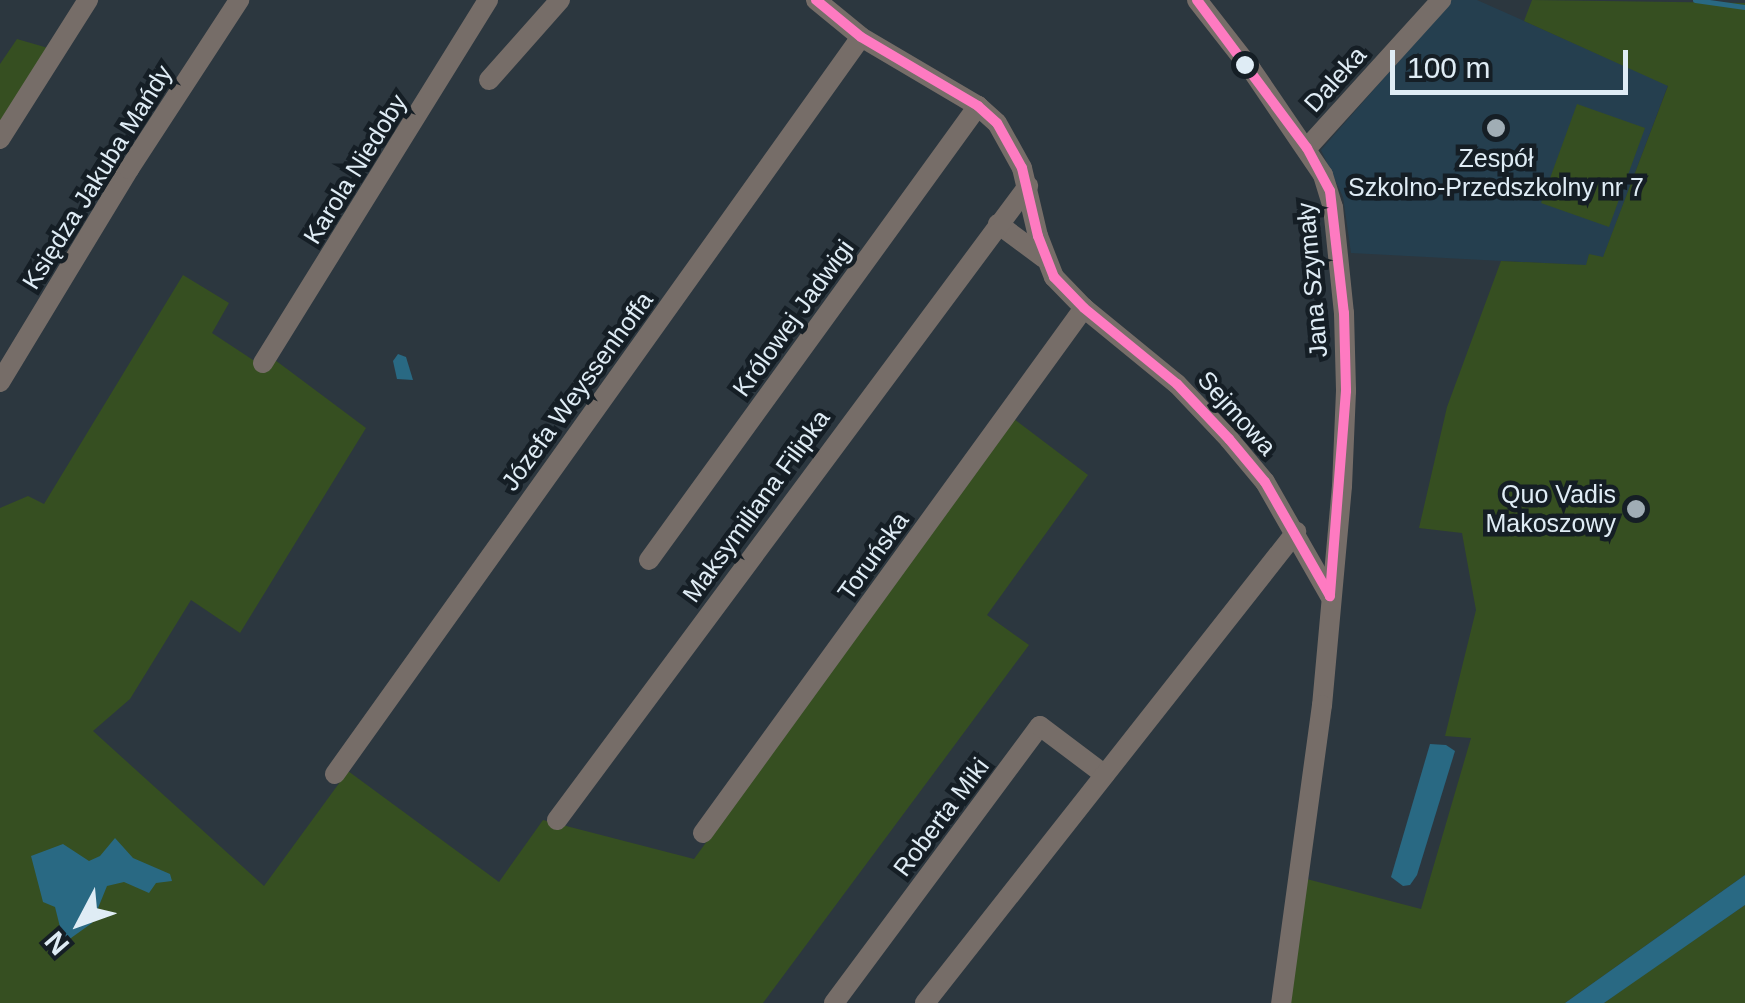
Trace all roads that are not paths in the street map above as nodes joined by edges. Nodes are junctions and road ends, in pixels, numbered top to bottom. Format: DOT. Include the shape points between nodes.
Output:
graph roads {
  1 [pos="88,0"];
  2 [pos="238,0"];
  3 [pos="488,0"];
  4 [pos="560,0"];
  5 [pos="816,0"];
  6 [pos="1197,0"];
  7 [pos="1441,0"];
  8 [pos="860,37"];
  9 [pos="489,80"];
  10 [pos="978,106"];
  11 [pos="0,139"];
  12 [pos="1306,148"];
  13 [pos="1028,186"];
  14 [pos="998,224"];
  15 [pos="1044,258"];
  16 [pos="1084,308"];
  17 [pos="263,362"];
  18 [pos="0,382"];
  19 [pos="1296,532"];
  20 [pos="649,560"];
  21 [pos="1330,596"];
  22 [pos="334,774"];
  23 [pos="1104,775"];
  24 [pos="557,820"];
  25 [pos="704,832"];
  26 [pos="834,1003"];
  27 [pos="925,1003"];
  28 [pos="1281,1003"];
  1 -- 11 [label="street"];
  2 -- 18 [label="street, Księdza Jakuba Mańdy"];
  3 -- 17 [label="street, Karola Niedoby"];
  4 -- 9 [label="street"];
  5 -- 8 [label="street, Sejmowa"];
  6 -- 12 [label="street, Jana Szymały"];
  7 -- 12 [label="street, Daleka"];
  8 -- 10 [label="street, Sejmowa"];
  8 -- 22 [label="street, Józefa Weyssenhoffa"];
  10 -- 13 [label="street, Sejmowa" via="1012,144"];
  10 -- 20 [label="street, Królowej Jadwigi"];
  12 -- 21 [label="street, Jana Szymały" via="1330,190 1344,313 1342,483"];
  13 -- 14 [label="street, Maksymiliana Filipka"];
  13 -- 15 [label="street, Sejmowa"];
  14 -- 15 [label="street"];
  14 -- 24 [label="street, Maksymiliana Filipka"];
  15 -- 16 [label="street, Sejmowa"];
  16 -- 19 [label="street, Sejmowa" via="1199,406 1265,482"];
  16 -- 25 [label="street, Toruńska"];
  19 -- 21 [label="street, Sejmowa"];
  19 -- 23 [label="street"];
  21 -- 28 [label="street" via="1322,705"];
  23 -- 26 [label="street, Roberta Miki" via="1040,726"];
  23 -- 27 [label="street"];
}
